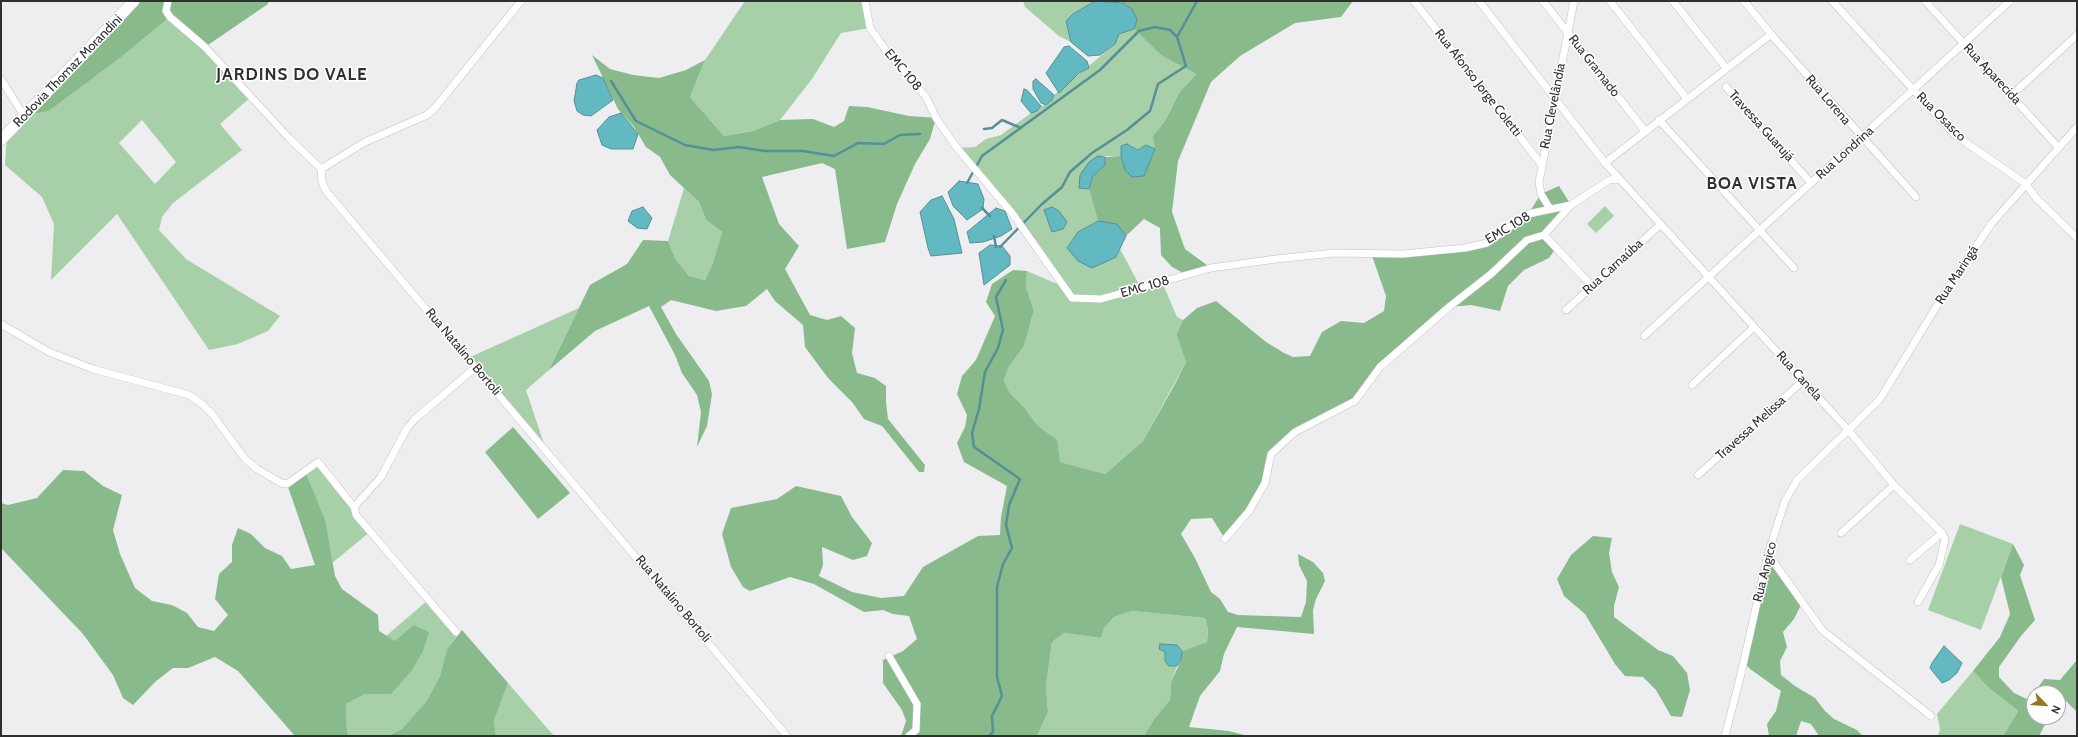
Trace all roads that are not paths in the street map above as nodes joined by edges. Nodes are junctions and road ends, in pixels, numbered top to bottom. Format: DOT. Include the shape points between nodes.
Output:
graph roads {
  1 [pos="134,1"];
  2 [pos="168,1"];
  3 [pos="521,1"];
  4 [pos="865,1"];
  5 [pos="1414,1"];
  6 [pos="1479,1"];
  7 [pos="1543,1"];
  8 [pos="1574,1"];
  9 [pos="1610,1"];
  10 [pos="1673,1"];
  11 [pos="1744,1"];
  12 [pos="1832,1"];
  13 [pos="1926,1"];
  14 [pos="2010,1"];
  15 [pos="1568,32"];
  16 [pos="1770,35"];
  17 [pos="2077,35"];
  18 [pos="1964,44"];
  19 [pos="1726,68"];
  20 [pos="1,79"];
  21 [pos="1726,87"];
  22 [pos="1914,90"];
  23 [pos="2012,95"];
  24 [pos="1554,98"];
  25 [pos="1687,99"];
  26 [pos="24,116"];
  27 [pos="1659,120"];
  28 [pos="2077,127"];
  29 [pos="1645,131"];
  30 [pos="1862,138"];
  31 [pos="1,140"];
  32 [pos="2058,147"];
  33 [pos="1605,163"];
  34 [pos="1541,164"];
  35 [pos="320,169"];
  36 [pos="1619,179"];
  37 [pos="1811,183"];
  38 [pos="2026,184"];
  39 [pos="1916,196"];
  40 [pos="1571,205"];
  41 [pos="1550,209"];
  42 [pos="1660,225"];
  43 [pos="1760,230"];
  44 [pos="1544,235"];
  45 [pos="2077,238"];
  46 [pos="1794,268"];
  47 [pos="1709,278"];
  48 [pos="1592,286"];
  49 [pos="1566,310"];
  50 [pos="1,324"];
  51 [pos="1754,327"];
  52 [pos="1644,336"];
  53 [pos="476,367"];
  54 [pos="1803,380"];
  55 [pos="1692,385"];
  56 [pos="1849,431"];
  57 [pos="1698,475"];
  58 [pos="1894,485"];
  59 [pos="354,507"];
  60 [pos="1841,533"];
  61 [pos="1942,533"];
  62 [pos="1225,539"];
  63 [pos="1768,554"];
  64 [pos="1910,560"];
  65 [pos="1918,602"];
  66 [pos="456,632"];
  67 [pos="889,656"];
  68 [pos="1931,716"];
  69 [pos="787,736"];
  70 [pos="909,736"];
  71 [pos="1724,736"];
  1 -- 26 [label="main road, Rodovia Thomaz Morandini"];
  2 -- 35 [label="street" via="166,11 170,17 205,47"];
  3 -- 35 [label="street" via="435,108 426,115 365,142"];
  4 -- 41 [label="street, EMC 108" via="866,15 874,34 926,97 936,118 957,148 1012,213 1072,298 1101,299 1211,268 1276,259 1334,253 1403,254 1465,248 1487,243 1528,214"];
  5 -- 34 [label="street, Rua Afonso Jorge Coletti"];
  6 -- 24 [label="street, Rua Canela"];
  7 -- 15 [label="street, Rua Gramado"];
  8 -- 15 [label="street, Rua Clevelândia"];
  9 -- 25 [label="street"];
  10 -- 19 [label="street"];
  11 -- 16 [label="street, Rua Lorena"];
  12 -- 22 [label="street, Rua Osasco"];
  13 -- 18 [label="street, Rua Aparecida"];
  14 -- 18 [label="street, Rua Londrina"];
  15 -- 24 [label="street, Rua Clevelândia"];
  15 -- 29 [label="street, Rua Gramado"];
  16 -- 19 [label="street"];
  16 -- 30 [label="street, Rua Lorena"];
  17 -- 23 [label="street"];
  18 -- 22 [label="street, Rua Londrina"];
  18 -- 23 [label="street, Rua Aparecida"];
  19 -- 25 [label="street"];
  20 -- 26 [label="street"];
  21 -- 37 [label="street, Travessa Guarujá"];
  22 -- 30 [label="street, Rua Londrina"];
  22 -- 38 [label="street, Rua Osasco" via="1955,135"];
  23 -- 32 [label="street, Rua Aparecida"];
  24 -- 33 [label="street, Rua Canela"];
  24 -- 34 [label="street, Rua Clevelândia"];
  25 -- 27 [label="street"];
  26 -- 31 [label="main road, Rodovia Thomaz Morandini"];
  27 -- 29 [label="street"];
  27 -- 43 [label="street"];
  28 -- 32 [label="street, Rua Maringá"];
  29 -- 33 [label="street"];
  30 -- 37 [label="street, Rua Londrina"];
  30 -- 39 [label="street, Rua Lorena"];
  32 -- 38 [label="street, Rua Maringá"];
  33 -- 36 [label="street, Rua Canela"];
  34 -- 41 [label="street, Rua Clevelândia" via="1541,194"];
  35 -- 53 [label="street, Rua Natalino Bortoli" via="326,191"];
  36 -- 40 [label="street" via="1609,180"];
  36 -- 42 [label="street, Rua Canela"];
  37 -- 43 [label="street, Rua Londrina"];
  38 -- 45 [label="street, Rua Osasco" via="2036,198"];
  38 -- 56 [label="street, Rua Maringá" via="1992,223 1949,286 1880,399"];
  40 -- 41 [label="street, EMC 108"];
  40 -- 44 [label="street"];
  42 -- 47 [label="street, Rua Canela"];
  42 -- 48 [label="street, Rua Carnaúba"];
  43 -- 46 [label="street"];
  43 -- 47 [label="street, Rua Londrina"];
  44 -- 48 [label="street"];
  44 -- 62 [label="street" via="1527,240 1380,367 1355,401 1295,432 1271,454 1266,483 1249,511"];
  47 -- 51 [label="street, Rua Canela"];
  47 -- 52 [label="street, Rua Londrina"];
  48 -- 49 [label="street, Rua Carnaúba"];
  50 -- 59 [label="street" via="49,352 93,369 189,395 213,415 257,470 281,484 287,484 318,462"];
  51 -- 54 [label="street, Rua Canela"];
  51 -- 55 [label="street"];
  53 -- 59 [label="street" via="407,428 381,476"];
  53 -- 69 [label="street, Rua Natalino Bortoli"];
  54 -- 56 [label="street, Rua Canela"];
  54 -- 57 [label="street, Travessa Melissa"];
  56 -- 58 [label="street, Rua Canela"];
  56 -- 63 [label="street, Rua Angico" via="1797,480 1785,501"];
  58 -- 60 [label="street"];
  58 -- 61 [label="street, Rua Canela"];
  59 -- 66 [label="street" via="356,515"];
  61 -- 64 [label="street"];
  61 -- 65 [label="street" via="1945,539 1940,565"];
  63 -- 68 [label="street" via="1822,630"];
  63 -- 71 [label="street, Rua Angico"];
  67 -- 70 [label="street" via="917,704 916,730"];
}
